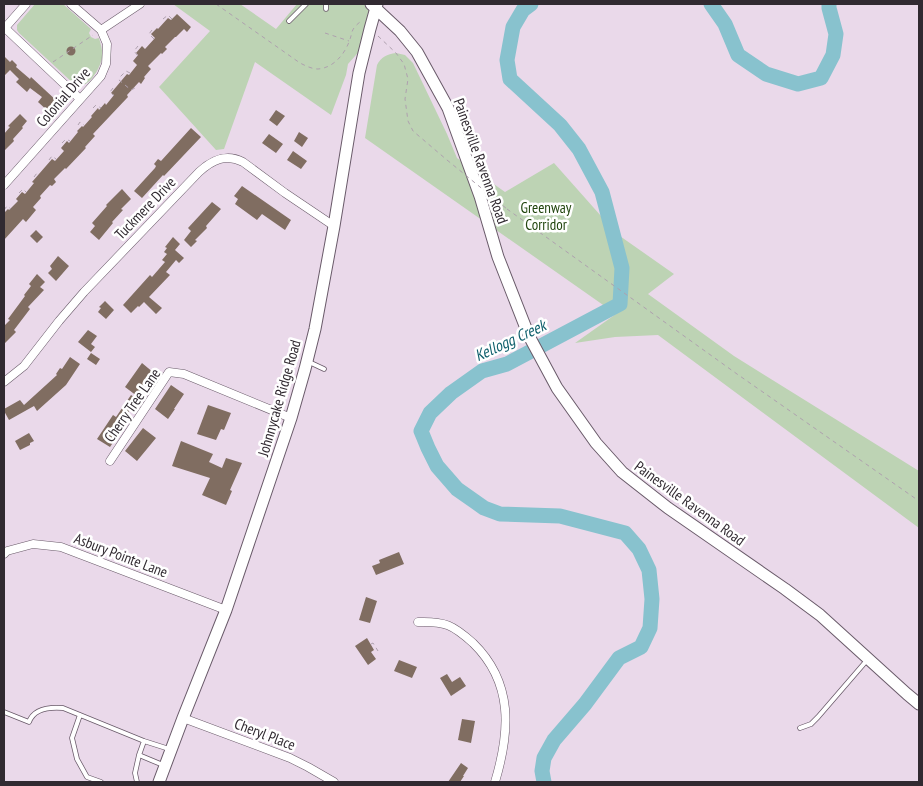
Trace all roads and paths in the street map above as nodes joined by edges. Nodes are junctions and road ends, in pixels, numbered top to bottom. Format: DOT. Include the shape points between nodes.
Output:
graph roads {
  1 [pos="26,4"];
  2 [pos="71,4"];
  3 [pos="140,4"];
  4 [pos="216,4"];
  5 [pos="306,4"];
  6 [pos="326,4"];
  7 [pos="375,5"];
  8 [pos="326,10"];
  9 [pos="172,18"];
  10 [pos="163,20"];
  11 [pos="289,21"];
  12 [pos="4,28"];
  13 [pos="370,29"];
  14 [pos="152,30"];
  15 [pos="98,32"];
  16 [pos="325,33"];
  17 [pos="154,39"];
  18 [pos="350,41"];
  19 [pos="138,46"];
  20 [pos="138,56"];
  21 [pos="46,66"];
  22 [pos="130,73"];
  23 [pos="113,88"];
  24 [pos="135,88"];
  25 [pos="114,96"];
  26 [pos="80,99"];
  27 [pos="93,108"];
  28 [pos="101,108"];
  29 [pos="78,125"];
  30 [pos="84,125"];
  31 [pos="70,141"];
  32 [pos="62,142"];
  33 [pos="56,159"];
  34 [pos="49,160"];
  35 [pos="39,174"];
  36 [pos="34,177"];
  37 [pos="4,185"];
  38 [pos="26,192"];
  39 [pos="19,193"];
  40 [pos="11,209"];
  41 [pos="4,210"];
  42 [pos="334,226"];
  43 [pos="307,361"];
  44 [pos="324,369"];
  45 [pos="4,382"];
  46 [pos="292,418"];
  47 [pos="110,460"];
  48 [pos="919,501"];
  49 [pos="4,554"];
  50 [pos="226,610"];
  51 [pos="418,622"];
  52 [pos="371,644"];
  53 [pos="378,651"];
  54 [pos="868,658"];
  55 [pos="919,704"];
  56 [pos="4,712"];
  57 [pos="80,715"];
  58 [pos="183,718"];
  59 [pos="800,728"];
  60 [pos="144,741"];
  61 [pos="172,750"];
  62 [pos="139,755"];
  63 [pos="165,766"];
  64 [pos="101,782"];
  65 [pos="137,782"];
  66 [pos="160,782"];
  67 [pos="334,782"];
  68 [pos="495,782"];
  1 -- 12 [label="street"];
  2 -- 15 [label="street"];
  3 -- 15 [label="street"];
  4 -- 18 [label="path" via="310,68 325,68 338,60"];
  5 -- 11 [label="lane"];
  6 -- 8 [label="lane"];
  7 -- 13 [label="street, Johnnycake Ridge Road"];
  7 -- 54 [label="street, Painesville Ravenna Road" via="417,52 448,108 498,257 529,336 557,388 596,444 622,472 816,611"];
  9 -- 10 [label="path" via="168,15"];
  12 -- 21 [label="street"];
  13 -- 18 [label="path" via="360,22 353,27"];
  13 -- 42 [label="street, Johnnycake Ridge Road" via="353,104"];
  13 -- 48 [label="path, bridge" via="404,64 408,79 405,99 408,121 414,131 447,160 507,209"];
  14 -- 17 [label="path" via="149,34"];
  15 -- 21 [label="path"];
  15 -- 26 [label="street, Colonial Drive" via="107,44 106,64 101,76"];
  16 -- 18 [label="path"];
  19 -- 20 [label="path" via="134,52"];
  21 -- 26 [label="street"];
  22 -- 24 [label="path" via="126,71 119,80 131,90"];
  23 -- 25 [label="path" via="110,92"];
  26 -- 37 [label="street, Colonial Drive"];
  27 -- 28 [label="path"];
  29 -- 30 [label="path" via="80,122"];
  31 -- 32 [label="path"];
  33 -- 34 [label="path" via="52,156"];
  35 -- 36 [label="path"];
  38 -- 39 [label="path" via="23,189"];
  40 -- 41 [label="path" via="7,206"];
  42 -- 43 [label="street, Johnnycake Ridge Road"];
  42 -- 45 [label="street, Tuckmere Drive" via="243,162 228,157 217,159 206,165 84,292 24,366"];
  43 -- 44 [label="lane"];
  43 -- 46 [label="street, Johnnycake Ridge Road"];
  46 -- 47 [label="street, Cherry Tree Lane" via="184,374 169,372"];
  46 -- 50 [label="street, Johnnycake Ridge Road"];
  49 -- 50 [label="street, Asbury Pointe Lane" via="33,544 61,547"];
  50 -- 58 [label="street, Johnnycake Ridge Road"];
  51 -- 68 [label="street" via="436,621 457,630 483,654 497,678 506,712 506,728"];
  52 -- 53 [label="path"];
  54 -- 55 [label="street, Painesville Ravenna Road"];
  54 -- 59 [label="lane" via="818,717"];
  56 -- 57 [label="lane" via="29,722 31,716 51,707"];
  57 -- 60 [label="lane"];
  57 -- 64 [label="lane" via="72,738 77,760 88,777"];
  58 -- 61 [label="street, Johnnycake Ridge Road"];
  58 -- 67 [label="street, Cheryl Place" via="290,758"];
  60 -- 61 [label="lane"];
  60 -- 62 [label="lane"];
  61 -- 63 [label="street, Johnnycake Ridge Road"];
  62 -- 63 [label="lane"];
  62 -- 65 [label="lane" via="135,772"];
  63 -- 66 [label="street, Johnnycake Ridge Road"];
}
